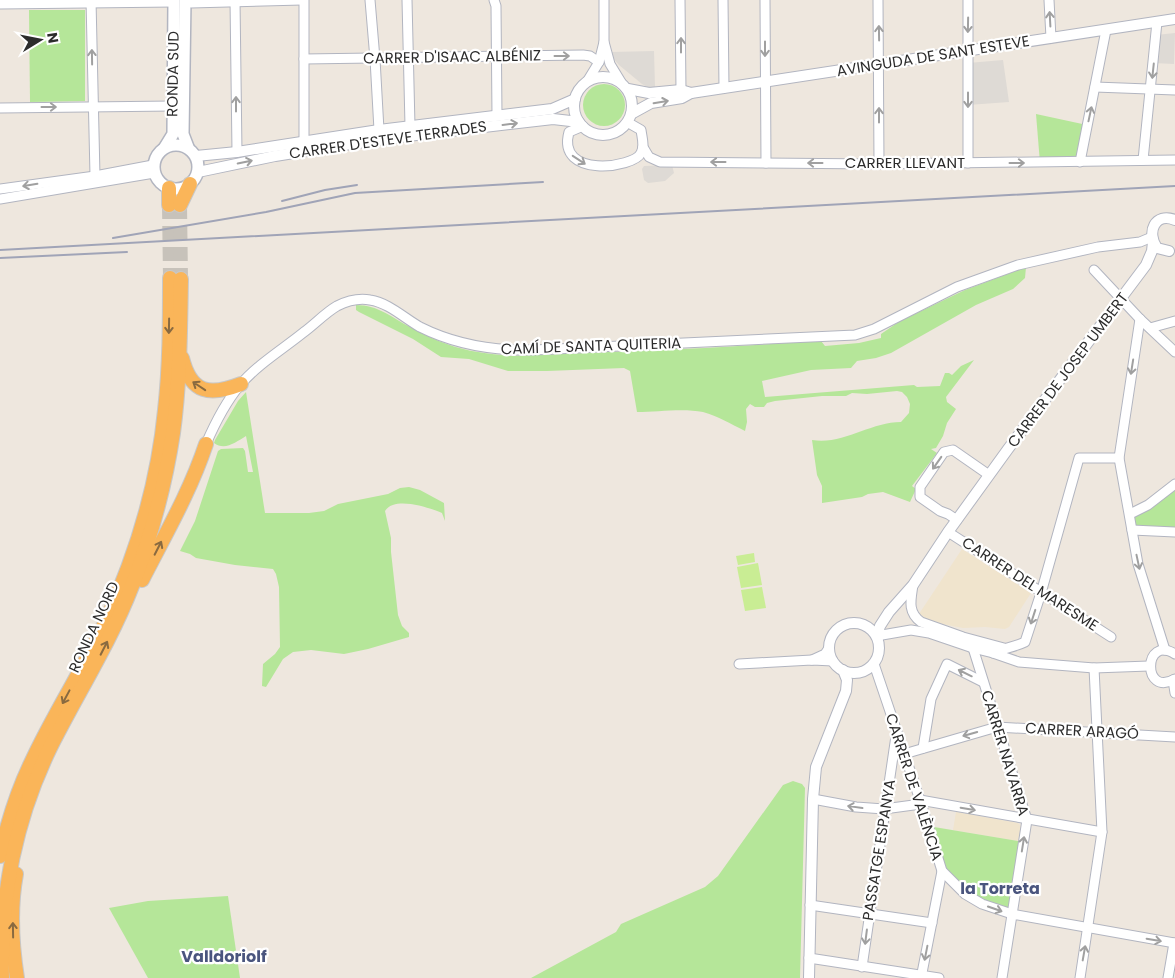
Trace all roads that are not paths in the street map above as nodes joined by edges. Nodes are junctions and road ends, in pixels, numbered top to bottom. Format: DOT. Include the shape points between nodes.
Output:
graph roads {
  1 [pos="236,0"];
  2 [pos="303,0"];
  3 [pos="370,0"];
  4 [pos="407,0"];
  5 [pos="494,0"];
  6 [pos="604,0"];
  7 [pos="680,0"];
  8 [pos="723,0"];
  9 [pos="765,0"];
  10 [pos="878,0"];
  11 [pos="968,0"];
  12 [pos="1050,0"];
  13 [pos="180,1"];
  14 [pos="91,2"];
  15 [pos="0,4"];
  16 [pos="1175,19"];
  17 [pos="1156,22"];
  18 [pos="1106,30"];
  19 [pos="1051,38"];
  20 [pos="604,42"];
  21 [pos="968,51"];
  22 [pos="496,56"];
  23 [pos="408,57"];
  24 [pos="304,59"];
  25 [pos="375,59"];
  26 [pos="599,62"];
  27 [pos="879,65"];
  28 [pos="588,80"];
  29 [pos="765,82"];
  30 [pos="624,86"];
  31 [pos="1096,87"];
  32 [pos="724,88"];
  33 [pos="1151,89"];
  34 [pos="681,90"];
  35 [pos="1175,90"];
  36 [pos="692,93"];
  37 [pos="575,99"];
  38 [pos="173,106"];
  39 [pos="94,107"];
  40 [pos="0,108"];
  41 [pos="497,116"];
  42 [pos="629,118"];
  43 [pos="581,124"];
  44 [pos="410,126"];
  45 [pos="379,130"];
  46 [pos="304,141"];
  47 [pos="165,147"];
  48 [pos="188,147"];
  49 [pos="643,147"];
  50 [pos="236,152"];
  51 [pos="196,156"];
  52 [pos="1143,160"];
  53 [pos="1175,160"];
  54 [pos="1080,162"];
  55 [pos="766,163"];
  56 [pos="968,163"];
  57 [pos="880,164"];
  58 [pos="154,169"];
  59 [pos="95,176"];
  60 [pos="194,178"];
  61 [pos="169,188"];
  62 [pos="0,189"];
  63 [pos="0,199"];
  64 [pos="1174,218"];
  65 [pos="1152,240"];
  66 [pos="1172,250"];
  67 [pos="1146,265"];
  68 [pos="1094,270"];
  69 [pos="1122,299"];
  70 [pos="1140,319"];
  71 [pos="1175,321"];
  72 [pos="1150,328"];
  73 [pos="180,348"];
  74 [pos="1175,352"];
  75 [pos="241,384"];
  76 [pos="206,444"];
  77 [pos="1118,458"];
  78 [pos="989,475"];
  79 [pos="1175,484"];
  80 [pos="1130,514"];
  81 [pos="957,520"];
  82 [pos="1132,530"];
  83 [pos="948,532"];
  84 [pos="1175,532"];
  85 [pos="913,585"];
  86 [pos="1041,593"];
  87 [pos="889,612"];
  88 [pos="118,621"];
  89 [pos="863,624"];
  90 [pos="877,637"];
  91 [pos="1111,637"];
  92 [pos="829,648"];
  93 [pos="973,648"];
  94 [pos="1004,648"];
  95 [pos="1165,650"];
  96 [pos="994,653"];
  97 [pos="1175,654"];
  98 [pos="812,660"];
  99 [pos="833,661"];
  100 [pos="739,664"];
  101 [pos="874,664"];
  102 [pos="1149,666"];
  103 [pos="1094,668"];
  104 [pos="843,670"];
  105 [pos="861,672"];
  106 [pos="1174,679"];
  107 [pos="983,682"];
  108 [pos="846,691"];
  109 [pos="1175,693"];
  110 [pos="997,727"];
  111 [pos="1098,732"];
  112 [pos="897,733"];
  113 [pos="1175,737"];
  114 [pos="923,748"];
  115 [pos="904,754"];
  116 [pos="30,764"];
  117 [pos="34,785"];
  118 [pos="813,799"];
  119 [pos="920,802"];
  120 [pos="884,809"];
  121 [pos="1027,820"];
  122 [pos="0,824"];
  123 [pos="1102,832"];
  124 [pos="0,856"];
  125 [pos="942,871"];
  126 [pos="810,905"];
  127 [pos="869,914"];
  128 [pos="1012,914"];
  129 [pos="932,923"];
  130 [pos="1088,928"];
  131 [pos="1174,943"];
  132 [pos="809,958"];
  133 [pos="862,967"];
  134 [pos="874,973"];
  135 [pos="922,977"];
  136 [pos="2,978"];
  137 [pos="17,978"];
  138 [pos="808,978"];
  139 [pos="939,978"];
  140 [pos="1002,978"];
  141 [pos="1080,978"];
  142 [pos="1168,978"];
  1 -- 2 [label="street"];
  1 -- 13 [label="street"];
  50 -- 1 [label="street, one-way"];
  2 -- 24 [label="street"];
  3 -- 25 [label="street"];
  4 -- 23 [label="street"];
  5 -- 22 [label="street"];
  6 -- 20 [label="street"];
  34 -- 7 [label="street, one-way"];
  8 -- 32 [label="street"];
  9 -- 29 [label="street, one-way"];
  27 -- 10 [label="street, one-way"];
  11 -- 21 [label="street, one-way"];
  19 -- 12 [label="street, one-way"];
  13 -- 14 [label="street"];
  13 -- 38 [label="main road, RONDA SUD"];
  13 -- 48 [label="main road, RONDA SUD" via="183,134"];
  14 -- 15 [label="street"];
  39 -- 14 [label="street, one-way"];
  16 -- 17 [label="street, AVINGUDA DE SANT ESTEVE"];
  17 -- 18 [label="street, AVINGUDA DE SANT ESTEVE"];
  17 -- 33 [label="street, one-way"];
  18 -- 19 [label="street, AVINGUDA DE SANT ESTEVE"];
  18 -- 31 [label="street"];
  19 -- 21 [label="street, AVINGUDA DE SANT ESTEVE"];
  20 -- 26 [label="street"];
  20 -- 30 [label="street" via="610,64"];
  21 -- 27 [label="street, AVINGUDA DE SANT ESTEVE"];
  21 -- 56 [label="street, one-way"];
  22 -- 23 [label="street, CARRER D'ISAAC ALBÉNIZ"];
  22 -- 26 [label="street, CARRER D'ISAAC ALBÉNIZ, one-way" via="590,56"];
  22 -- 41 [label="street"];
  23 -- 25 [label="street, CARRER D'ISAAC ALBÉNIZ"];
  23 -- 44 [label="street"];
  24 -- 25 [label="street, CARRER D'ISAAC ALBÉNIZ"];
  24 -- 46 [label="street"];
  25 -- 45 [label="street"];
  26 -- 28 [label="street"];
  27 -- 29 [label="street, AVINGUDA DE SANT ESTEVE"];
  57 -- 27 [label="street, one-way"];
  28 -- 30 [label="street" via="605,76"];
  28 -- 37 [label="street"];
  29 -- 32 [label="street, AVINGUDA DE SANT ESTEVE"];
  29 -- 55 [label="street"];
  30 -- 34 [label="street, AVINGUDA DE SANT ESTEVE" via="649,93"];
  30 -- 42 [label="street" via="631,96"];
  31 -- 33 [label="street"];
  54 -- 31 [label="street, one-way"];
  32 -- 36 [label="street, AVINGUDA DE SANT ESTEVE"];
  33 -- 35 [label="street"];
  33 -- 52 [label="street"];
  34 -- 36 [label="street, AVINGUDA DE SANT ESTEVE"];
  42 -- 36 [label="street, AVINGUDA DE SANT ESTEVE, one-way" via="651,103"];
  37 -- 41 [label="street, CARRER D'ESTEVE TERRADES" via="552,109"];
  37 -- 43 [label="street" via="575,110"];
  38 -- 39 [label="street"];
  38 -- 47 [label="main road, RONDA SUD" via="173,134"];
  40 -- 39 [label="street, one-way"];
  39 -- 59 [label="street"];
  41 -- 44 [label="street, CARRER D'ESTEVE TERRADES"];
  42 -- 43 [label="street" via="618,131 606,134 590,132"];
  42 -- 49 [label="street, CARRER LLEVANT" via="641,130"];
  43 -- 49 [label="street, one-way" via="569,132 566,145 569,152 585,164 632,161 639,157"];
  60 -- 43 [label="street, CARRER D'ESTEVE TERRADES, one-way" via="275,156 391,138 554,119"];
  44 -- 45 [label="street, CARRER D'ESTEVE TERRADES"];
  45 -- 46 [label="street, CARRER D'ESTEVE TERRADES"];
  46 -- 50 [label="street, CARRER D'ESTEVE TERRADES"];
  47 -- 48 [label="main road" via="178,144"];
  47 -- 58 [label="main road" via="160,151"];
  48 -- 51 [label="main road"];
  55 -- 49 [label="street, CARRER LLEVANT, one-way" via="660,162 649,157"];
  50 -- 51 [label="street, CARRER D'ESTEVE TERRADES"];
  51 -- 60 [label="main road" via="198,163"];
  52 -- 53 [label="street, CARRER LLEVANT"];
  52 -- 54 [label="street, CARRER LLEVANT"];
  56 -- 54 [label="street, CARRER LLEVANT, one-way"];
  57 -- 55 [label="street, CARRER LLEVANT, one-way"];
  56 -- 57 [label="street, CARRER LLEVANT"];
  58 -- 59 [label="street"];
  58 -- 61 [label="main road" via="158,180"];
  58 -- 63 [label="street"];
  59 -- 62 [label="street, one-way"];
  60 -- 61 [label="main road" via="176,189"];
  60 -- 61 [label="highway" via="175,205"];
  64 -- 65 [label="street" via="1159,220 1152,231"];
  65 -- 66 [label="street" via="1157,248"];
  65 -- 67 [label="street" via="1152,251"];
  65 -- 75 [label="street, CAMÍ DE SANTA QUITERIA" via="1098,247 1018,264 957,287 870,331 855,335 504,350 439,336 378,302 359,300 337,307"];
  66 -- 67 [label="street"];
  67 -- 69 [label="street, CARRER DE JOSEP UMBERT"];
  68 -- 69 [label="street"];
  69 -- 70 [label="street"];
  69 -- 78 [label="street, CARRER DE JOSEP UMBERT"];
  70 -- 72 [label="street"];
  70 -- 77 [label="street, one-way"];
  71 -- 72 [label="street"];
  72 -- 74 [label="street"];
  75 -- 73 [label="highway, one-way" via="213,392 205,391 189,378"];
  73 -- 88 [label="highway, RONDA NORD" via="172,434 161,493 144,552"];
  73 -- 116 [label="highway, RONDA NORD, one-way" via="175,278 165,410 146,511 123,582 105,624"];
  75 -- 76 [label="street, CAMÍ DE SANTA QUITERIA" via="218,418"];
  88 -- 76 [label="highway, one-way" via="126,613 180,505"];
  77 -- 80 [label="street"];
  77 -- 86 [label="street" via="1079,458"];
  78 -- 81 [label="street, CARRER DE JOSEP UMBERT"];
  78 -- 81 [label="street, one-way" via="953,450 944,452 920,487 920,497"];
  79 -- 80 [label="street"];
  80 -- 82 [label="street"];
  81 -- 83 [label="street, CARRER DE JOSEP UMBERT"];
  82 -- 84 [label="street"];
  82 -- 95 [label="street, one-way" via="1138,564"];
  83 -- 85 [label="street, CARRER DE JOSEP UMBERT"];
  83 -- 86 [label="street, CARRER DEL MARESME"];
  85 -- 87 [label="street, CARRER DE JOSEP UMBERT"];
  85 -- 94 [label="street, CARRER DE JOSEP UMBERT" via="912,611 920,622"];
  86 -- 91 [label="street, CARRER DEL MARESME"];
  86 -- 94 [label="street, one-way" via="1025,642"];
  87 -- 89 [label="street"];
  87 -- 90 [label="street"];
  117 -- 88 [label="highway, RONDA NORD, one-way"];
  89 -- 90 [label="street"];
  89 -- 92 [label="street" via="848,623 840,627 833,633"];
  90 -- 93 [label="street" via="911,630"];
  90 -- 101 [label="street" via="878,654"];
  92 -- 98 [label="street" via="825,654"];
  92 -- 99 [label="street"];
  93 -- 96 [label="street"];
  93 -- 107 [label="street, CARRER NAVARRA"];
  94 -- 96 [label="street"];
  95 -- 97 [label="street"];
  95 -- 102 [label="street" via="1157,652"];
  96 -- 103 [label="street" via="1020,662"];
  98 -- 99 [label="street"];
  98 -- 100 [label="street"];
  99 -- 104 [label="street"];
  101 -- 105 [label="street"];
  101 -- 112 [label="street, CARRER DE VALÈNCIA"];
  102 -- 103 [label="street"];
  102 -- 106 [label="street" via="1151,674 1160,681"];
  103 -- 111 [label="street"];
  104 -- 105 [label="street"];
  104 -- 108 [label="street" via="847,680"];
  105 -- 108 [label="street"];
  106 -- 109 [label="street"];
  107 -- 110 [label="street, CARRER NAVARRA"];
  107 -- 114 [label="street, one-way" via="947,664 931,699"];
  108 -- 118 [label="street" via="816,767"];
  110 -- 111 [label="street, CARRER ARAGÓ"];
  110 -- 114 [label="street, CARRER ARAGÓ, one-way"];
  110 -- 121 [label="street, CARRER NAVARRA"];
  111 -- 113 [label="street, CARRER ARAGÓ"];
  111 -- 123 [label="street"];
  112 -- 115 [label="street, CARRER DE VALÈNCIA"];
  112 -- 120 [label="street, PASSATGE ESPANYA"];
  114 -- 115 [label="street, CARRER ARAGÓ"];
  115 -- 119 [label="street, CARRER DE VALÈNCIA"];
  116 -- 122 [label="highway" via="20,775"];
  116 -- 124 [label="highway, RONDA NORD" via="10,816"];
  117 -- 136 [label="highway, RONDA NORD" via="12,850 4,894 0,954"];
  137 -- 117 [label="highway, one-way" via="13,925 15,880"];
  120 -- 118 [label="street, one-way"];
  118 -- 126 [label="street"];
  119 -- 120 [label="street"];
  119 -- 121 [label="street, one-way"];
  119 -- 125 [label="street, CARRER DE VALÈNCIA"];
  120 -- 127 [label="street, PASSATGE ESPANYA"];
  121 -- 123 [label="street"];
  128 -- 121 [label="street, CARRER NAVARRA, one-way"];
  123 -- 130 [label="street"];
  125 -- 128 [label="street, CARRER DE VALÈNCIA, one-way" via="965,894 982,904"];
  125 -- 129 [label="street"];
  126 -- 127 [label="street"];
  126 -- 132 [label="street"];
  127 -- 129 [label="street"];
  127 -- 133 [label="street, PASSATGE ESPANYA, one-way"];
  128 -- 130 [label="street, CARRER DE VALÈNCIA"];
  128 -- 140 [label="street, CARRER NAVARRA"];
  129 -- 135 [label="street, one-way"];
  130 -- 131 [label="street, CARRER DE VALÈNCIA, one-way"];
  141 -- 130 [label="street, one-way"];
  131 -- 142 [label="street"];
  132 -- 133 [label="street"];
  132 -- 138 [label="street"];
  133 -- 134 [label="street"];
  134 -- 135 [label="street"];
  135 -- 139 [label="street"];
}
